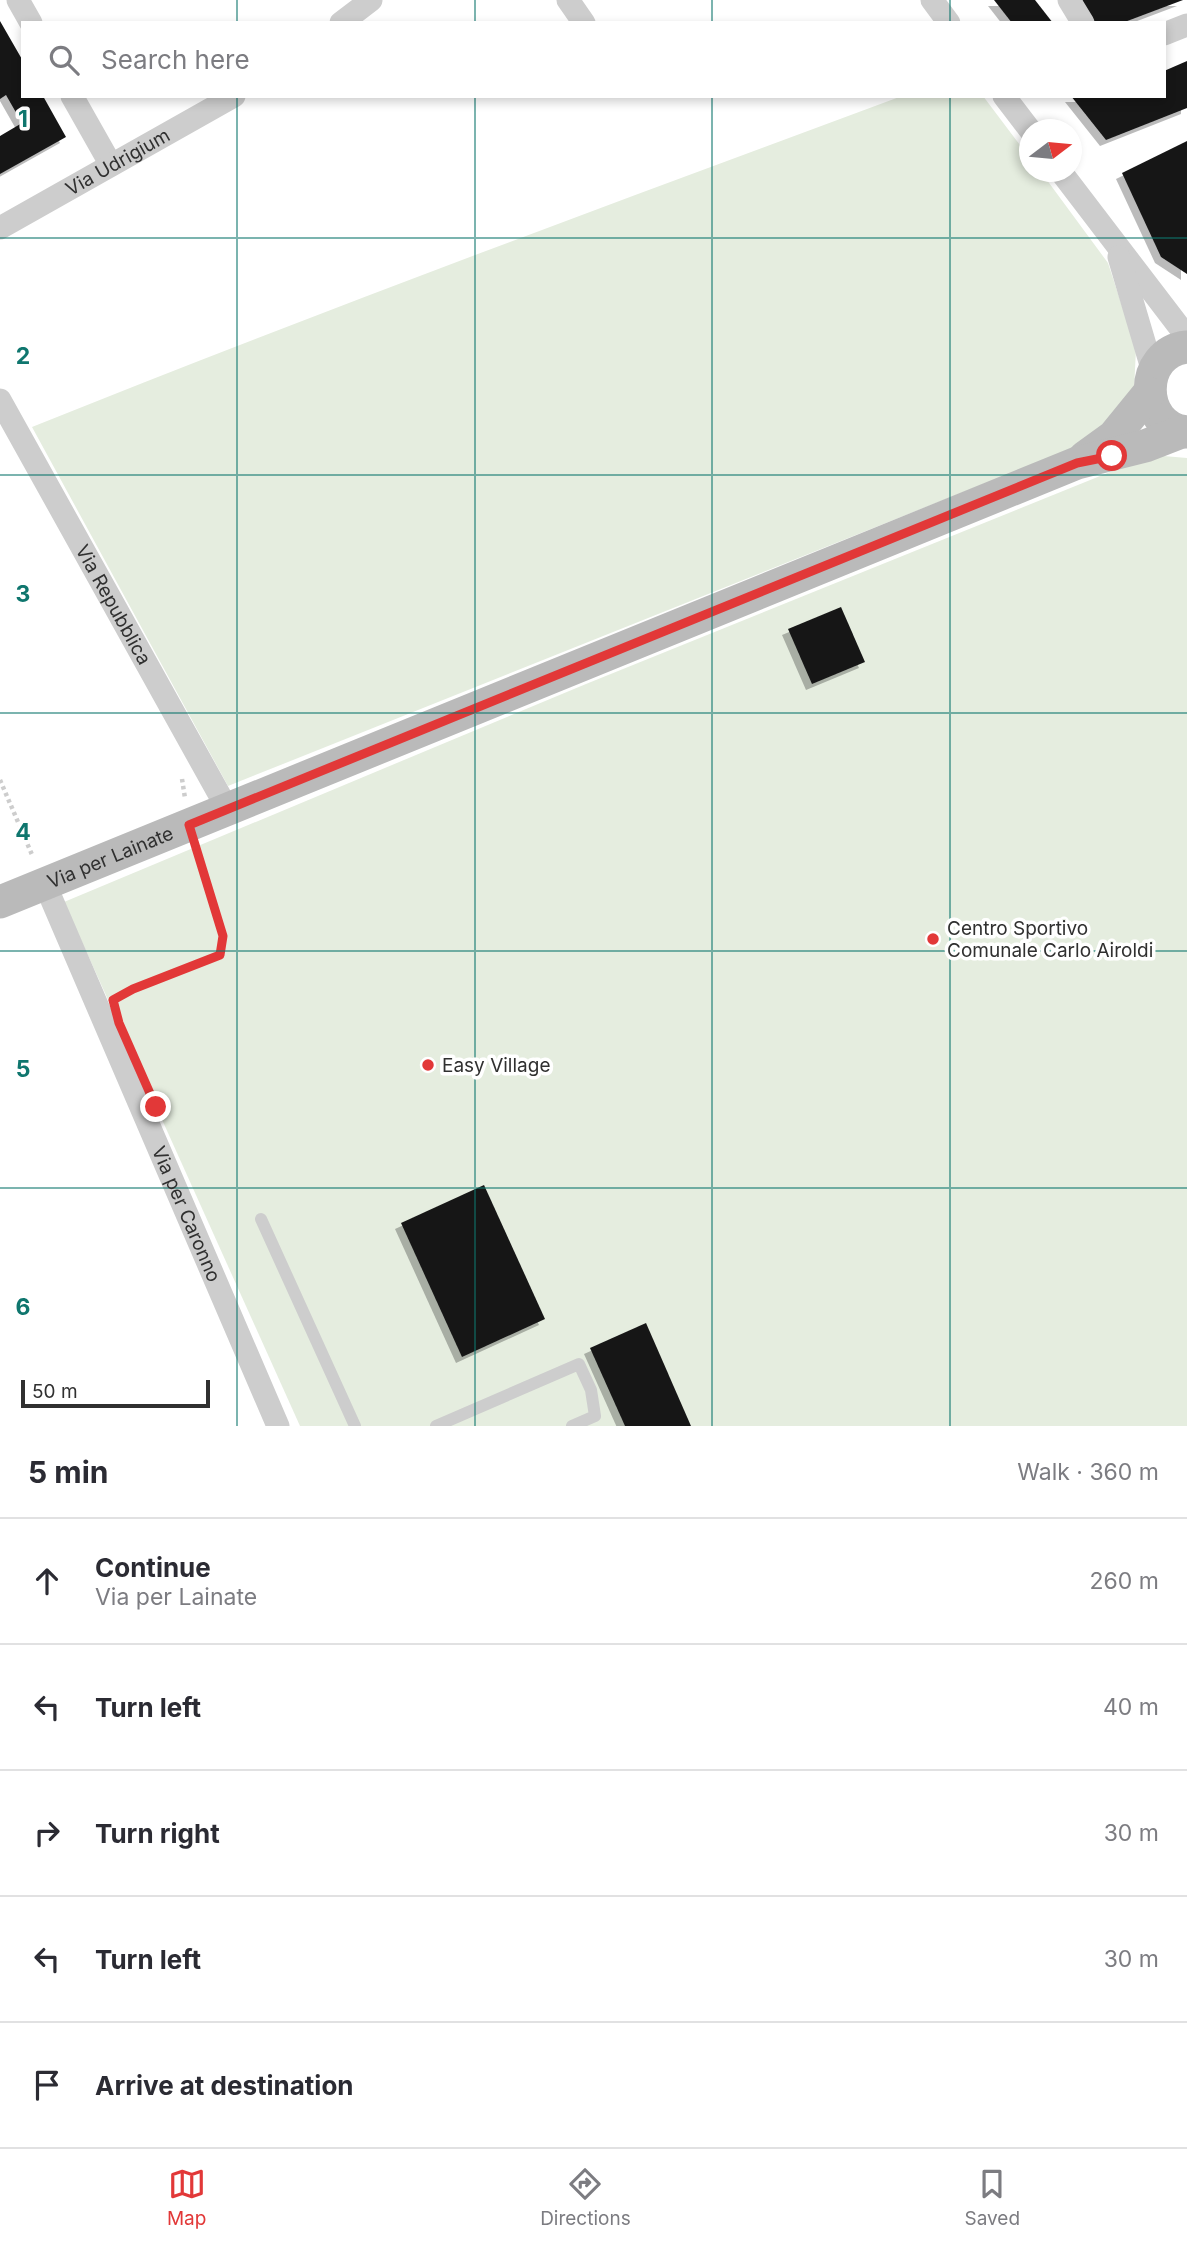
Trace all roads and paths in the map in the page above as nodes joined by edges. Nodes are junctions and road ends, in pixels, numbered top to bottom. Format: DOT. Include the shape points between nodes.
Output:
graph roads {
  1 [pos="18,0"];
  2 [pos="371,0"];
  3 [pos="568,0"];
  4 [pos="932,0"];
  5 [pos="1069,0"];
  6 [pos="30,21"];
  7 [pos="344,21"];
  8 [pos="583,21"];
  9 [pos="948,21"];
  10 [pos="1082,21"];
  11 [pos="1187,25"];
  12 [pos="1166,33"];
  13 [pos="73,98"];
  14 [pos="230,98"];
  15 [pos="1006,98"];
  16 [pos="1022,119"];
  17 [pos="111,165"];
  18 [pos="1069,182"];
  19 [pos="0,228"];
  20 [pos="1116,243"];
  21 [pos="1187,337"];
  22 [pos="1187,347"];
  23 [pos="1151,383"];
  24 [pos="0,400"];
  25 [pos="1184,432"];
  26 [pos="1077,463"];
  27 [pos="181,775"];
  28 [pos="0,780"];
  29 [pos="228,810"];
  30 [pos="189,825"];
  31 [pos="45,884"];
  32 [pos="0,902"];
  33 [pos="113,1000"];
  34 [pos="261,1219"];
  35 [pos="278,1426"];
  36 [pos="355,1426"];
  37 [pos="436,1426"];
  38 [pos="572,1426"];
  1 -- 6 [label="street"];
  2 -- 7 [label="street"];
  3 -- 8 [label="street"];
  4 -- 9 [label="street"];
  5 -- 10 [label="street"];
  11 -- 12 [label="street"];
  13 -- 17 [label="street"];
  14 -- 17 [label="street, Via Udrigium"];
  15 -- 16 [label="street"];
  17 -- 19 [label="street, Via Udrigium"];
  18 -- 20 [label="street"];
  20 -- 21 [label="street"];
  20 -- 23 [label="street"];
  22 -- 23 [label="street, Via per Lainate" via="1160,361"];
  23 -- 25 [label="street" via="1152,406 1168,425"];
  23 -- 26 [label="street, Via per Lainate" via="1114,436"];
  24 -- 29 [label="street, Via Repubblica"];
  25 -- 26 [label="street, Via per Lainate"];
  26 -- 29 [label="street, Via per Lainate"];
  27 -- 30 [label="path"];
  28 -- 31 [label="path"];
  29 -- 30 [label="street, Via per Lainate"];
  30 -- 31 [label="street, Via per Lainate"];
  30 -- 33 [label="path" via="223,936 220,955"];
  31 -- 32 [label="street, Via per Lainate"];
  31 -- 35 [label="street, Via per Caronno"];
  34 -- 36 [label="lane"];
  37 -- 38 [label="lane" via="579,1364 591,1390 595,1416"];
}
